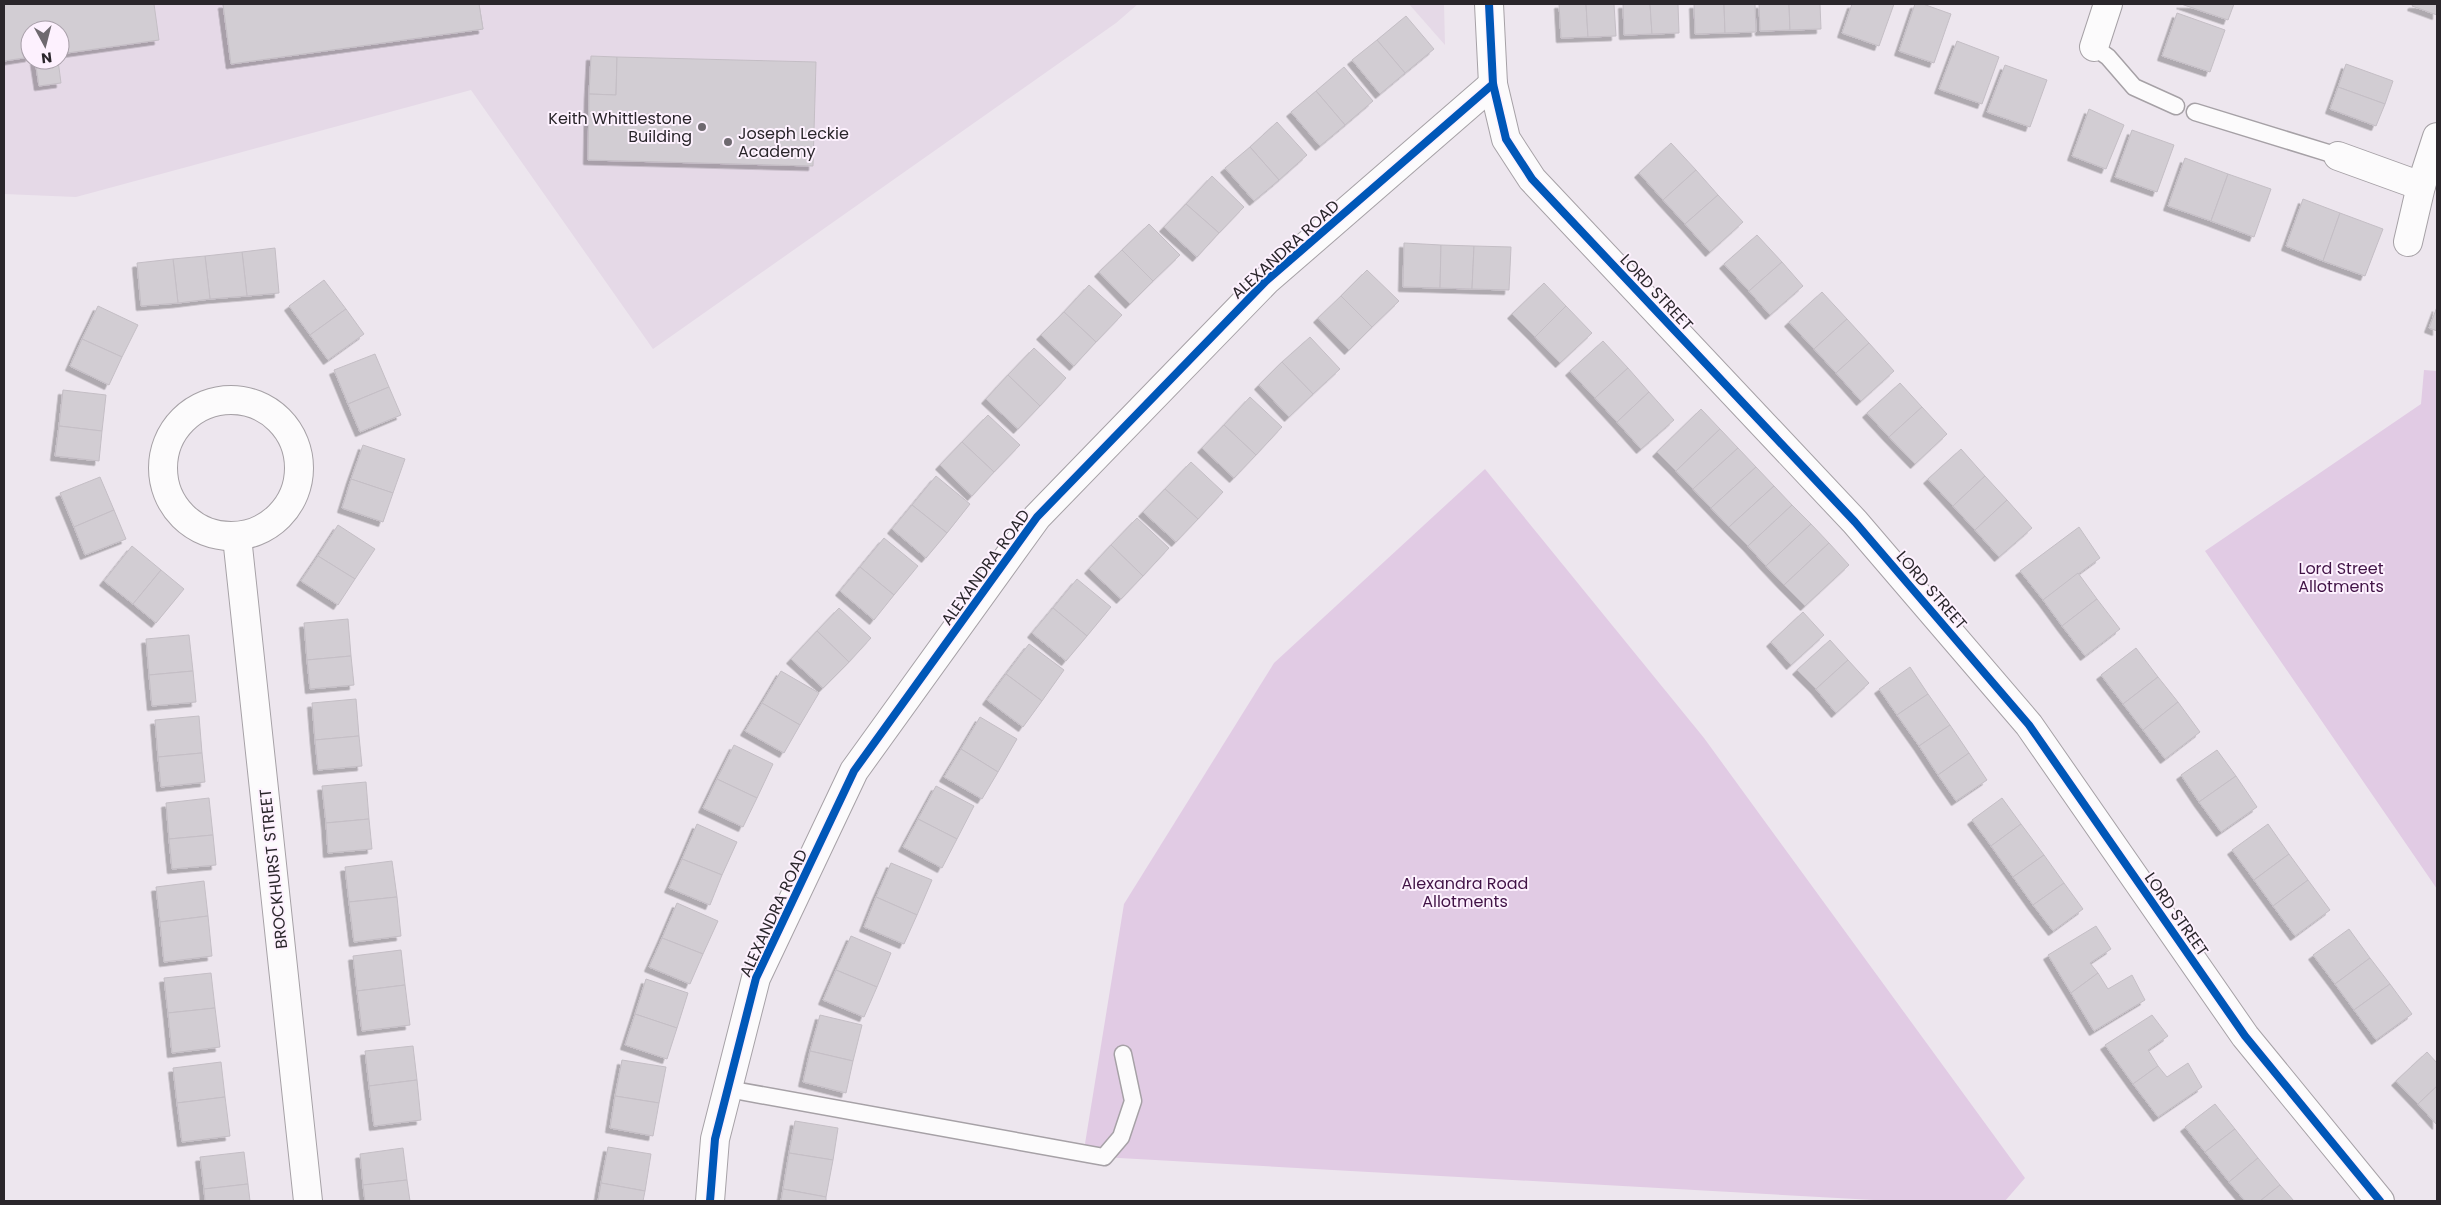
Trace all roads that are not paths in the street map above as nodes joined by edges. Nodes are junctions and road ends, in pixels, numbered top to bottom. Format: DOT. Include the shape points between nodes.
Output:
graph roads {
  1 [pos="1489,4"];
  2 [pos="2108,4"];
  3 [pos="2094,47"];
  4 [pos="1493,84"];
  5 [pos="2176,106"];
  6 [pos="2195,112"];
  7 [pos="2437,137"];
  8 [pos="2338,156"];
  9 [pos="2421,186"];
  10 [pos="2408,242"];
  11 [pos="236,538"];
  12 [pos="1123,1054"];
  13 [pos="728,1089"];
  14 [pos="308,1201"];
  15 [pos="710,1201"];
  16 [pos="2380,1201"];
  1 -- 4 [label="street, LORD STREET"];
  2 -- 3 [label="street"];
  3 -- 5 [label="lane" via="2108,57 2134,87"];
  4 -- 13 [label="street, ALEXANDRA ROAD" via="1266,281 1037,517 854,771 756,978"];
  4 -- 16 [label="street, LORD STREET" via="1506,140 1532,179 1855,522 2029,725 2245,1036"];
  6 -- 8 [label="lane"];
  7 -- 9 [label="street"];
  8 -- 9 [label="street"];
  9 -- 10 [label="street"];
  11 -- 11 [label="street" via="196,528 167,496 162,459 174,428 199,407 225,399 260,405 291,432 301,471 291,505 262,530"];
  11 -- 14 [label="street, BROCKHURST STREET"];
  12 -- 13 [label="lane" via="1133,1101 1121,1137 1104,1157"];
  13 -- 15 [label="street, ALEXANDRA ROAD" via="715,1140"];
}
